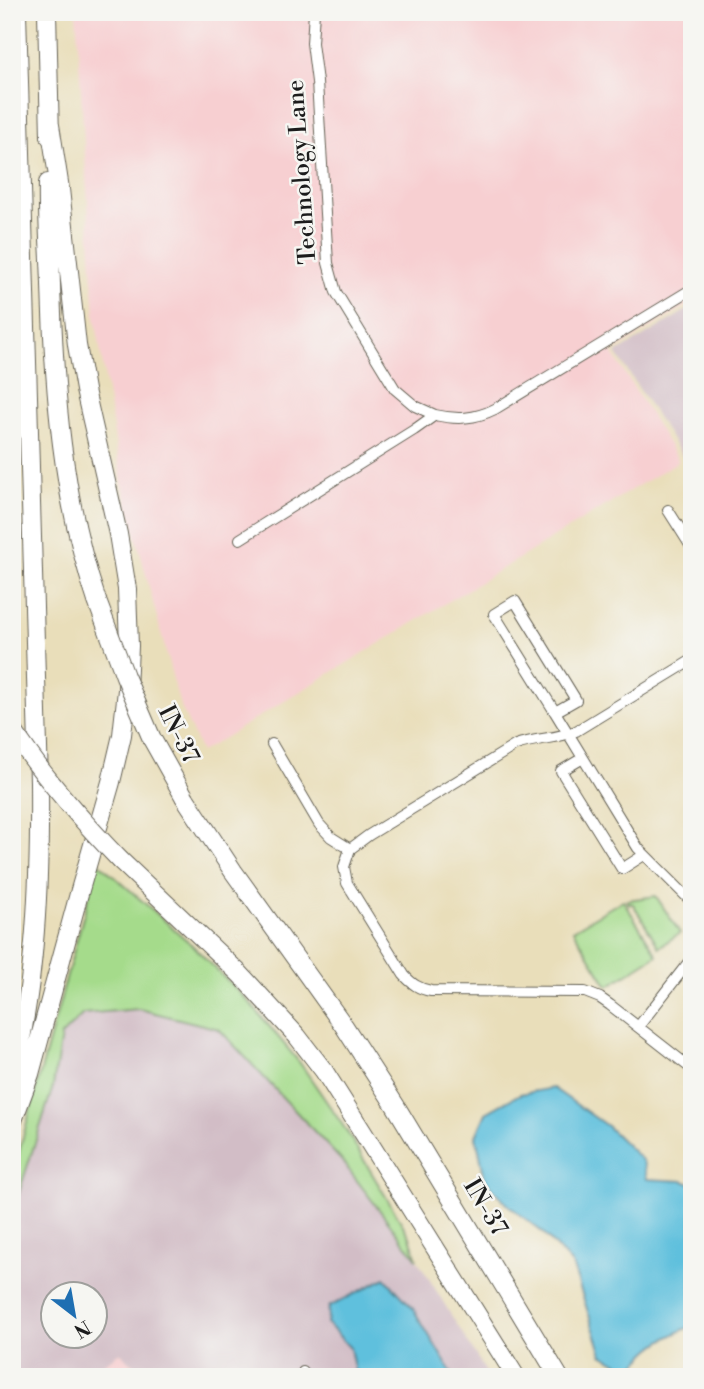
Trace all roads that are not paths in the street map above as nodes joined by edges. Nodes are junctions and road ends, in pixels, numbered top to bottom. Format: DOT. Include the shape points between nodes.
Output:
graph roads {
  1 [pos="17,12"];
  2 [pos="47,12"];
  3 [pos="313,13"];
  4 [pos="50,125"];
  5 [pos="692,289"];
  6 [pos="435,415"];
  7 [pos="668,510"];
  8 [pos="240,539"];
  9 [pos="692,548"];
  10 [pos="692,660"];
  11 [pos="555,712"];
  12 [pos="12,729"];
  13 [pos="569,734"];
  14 [pos="272,744"];
  15 [pos="583,758"];
  16 [pos="350,849"];
  17 [pos="644,855"];
  18 [pos="692,902"];
  19 [pos="692,958"];
  20 [pos="638,1027"];
  21 [pos="692,1069"];
  22 [pos="12,1080"];
  23 [pos="12,1123"];
  24 [pos="522,1314"];
  25 [pos="516,1377"];
  26 [pos="559,1377"];
  27 [pos="569,1377"];
  1 -- 22 [label="highway" via="40,844 29,986"];
  2 -- 4 [label="highway, IN-37"];
  3 -- 6 [label="street, Technology Lane" via="330,277 395,389"];
  4 -- 23 [label="highway" via="77,345 127,589 127,690 111,782 30,1074"];
  4 -- 24 [label="highway, IN-37, bridge" via="48,191 58,419 83,558 125,676 152,739 185,798 351,1037"];
  5 -- 6 [label="street, Technology Lane" via="485,414 466,418"];
  6 -- 8 [label="street"];
  7 -- 9 [label="street"];
  10 -- 13 [label="street"];
  11 -- 11 [label="street" via="494,614 515,601 576,699"];
  11 -- 13 [label="street"];
  12 -- 25 [label="highway, bridge" via="61,795 121,862 240,974 297,1036 362,1130"];
  13 -- 15 [label="street"];
  13 -- 16 [label="street" via="516,745"];
  14 -- 16 [label="street" via="319,824"];
  15 -- 17 [label="street"];
  15 -- 17 [label="street" via="561,771 621,869"];
  16 -- 20 [label="street" via="344,867 347,883 410,983 431,991 585,992"];
  17 -- 18 [label="street"];
  19 -- 20 [label="street"];
  20 -- 21 [label="street"];
  24 -- 26 [label="highway, IN-37"];
  24 -- 27 [label="highway"];
}
